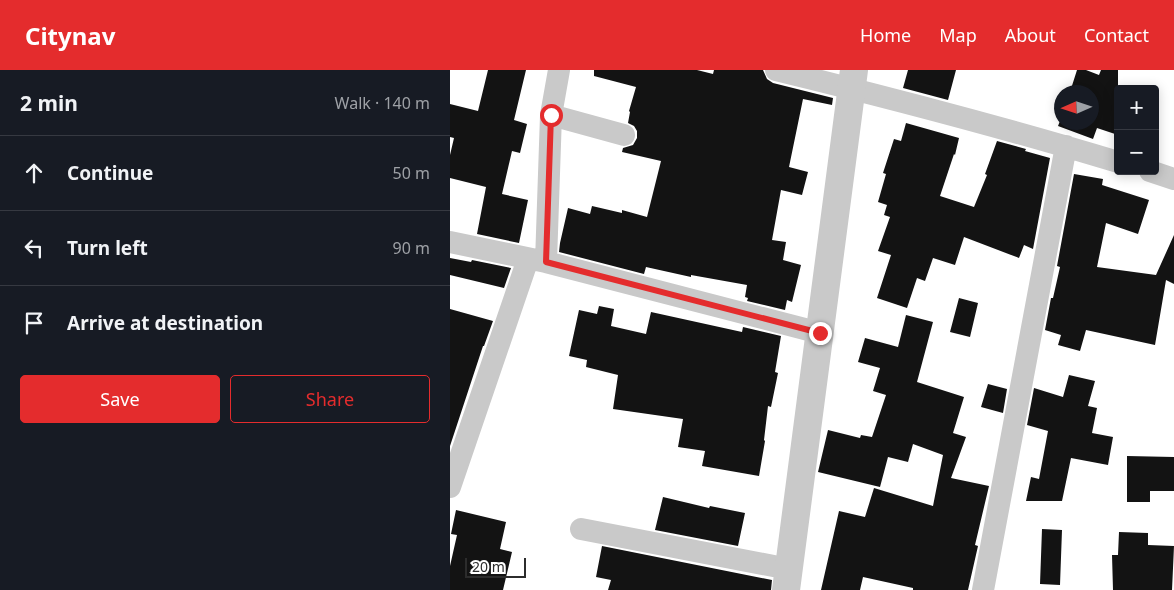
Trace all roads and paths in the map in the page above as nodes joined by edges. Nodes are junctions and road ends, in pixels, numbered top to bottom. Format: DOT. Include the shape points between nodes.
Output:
graph roads {
  1 [pos="559,70"];
  2 [pos="776,70"];
  3 [pos="853,79"];
  4 [pos="551,115"];
  5 [pos="624,135"];
  6 [pos="1066,146"];
  7 [pos="1114,161"];
  8 [pos="1159,174"];
  9 [pos="1174,178"];
  10 [pos="450,242"];
  11 [pos="537,260"];
  12 [pos="820,333"];
  13 [pos="450,487"];
  14 [pos="581,528"];
  15 [pos="788,580"];
  16 [pos="982,590"];
  1 -- 4 [label="street"];
  2 -- 3 [label="street"];
  3 -- 6 [label="street"];
  3 -- 12 [label="street"];
  4 -- 5 [label="street"];
  4 -- 11 [label="street"];
  6 -- 7 [label="street"];
  6 -- 16 [label="street"];
  8 -- 9 [label="street"];
  10 -- 11 [label="street"];
  11 -- 12 [label="street"];
  11 -- 13 [label="street"];
  12 -- 15 [label="street"];
  14 -- 15 [label="street"];
}
